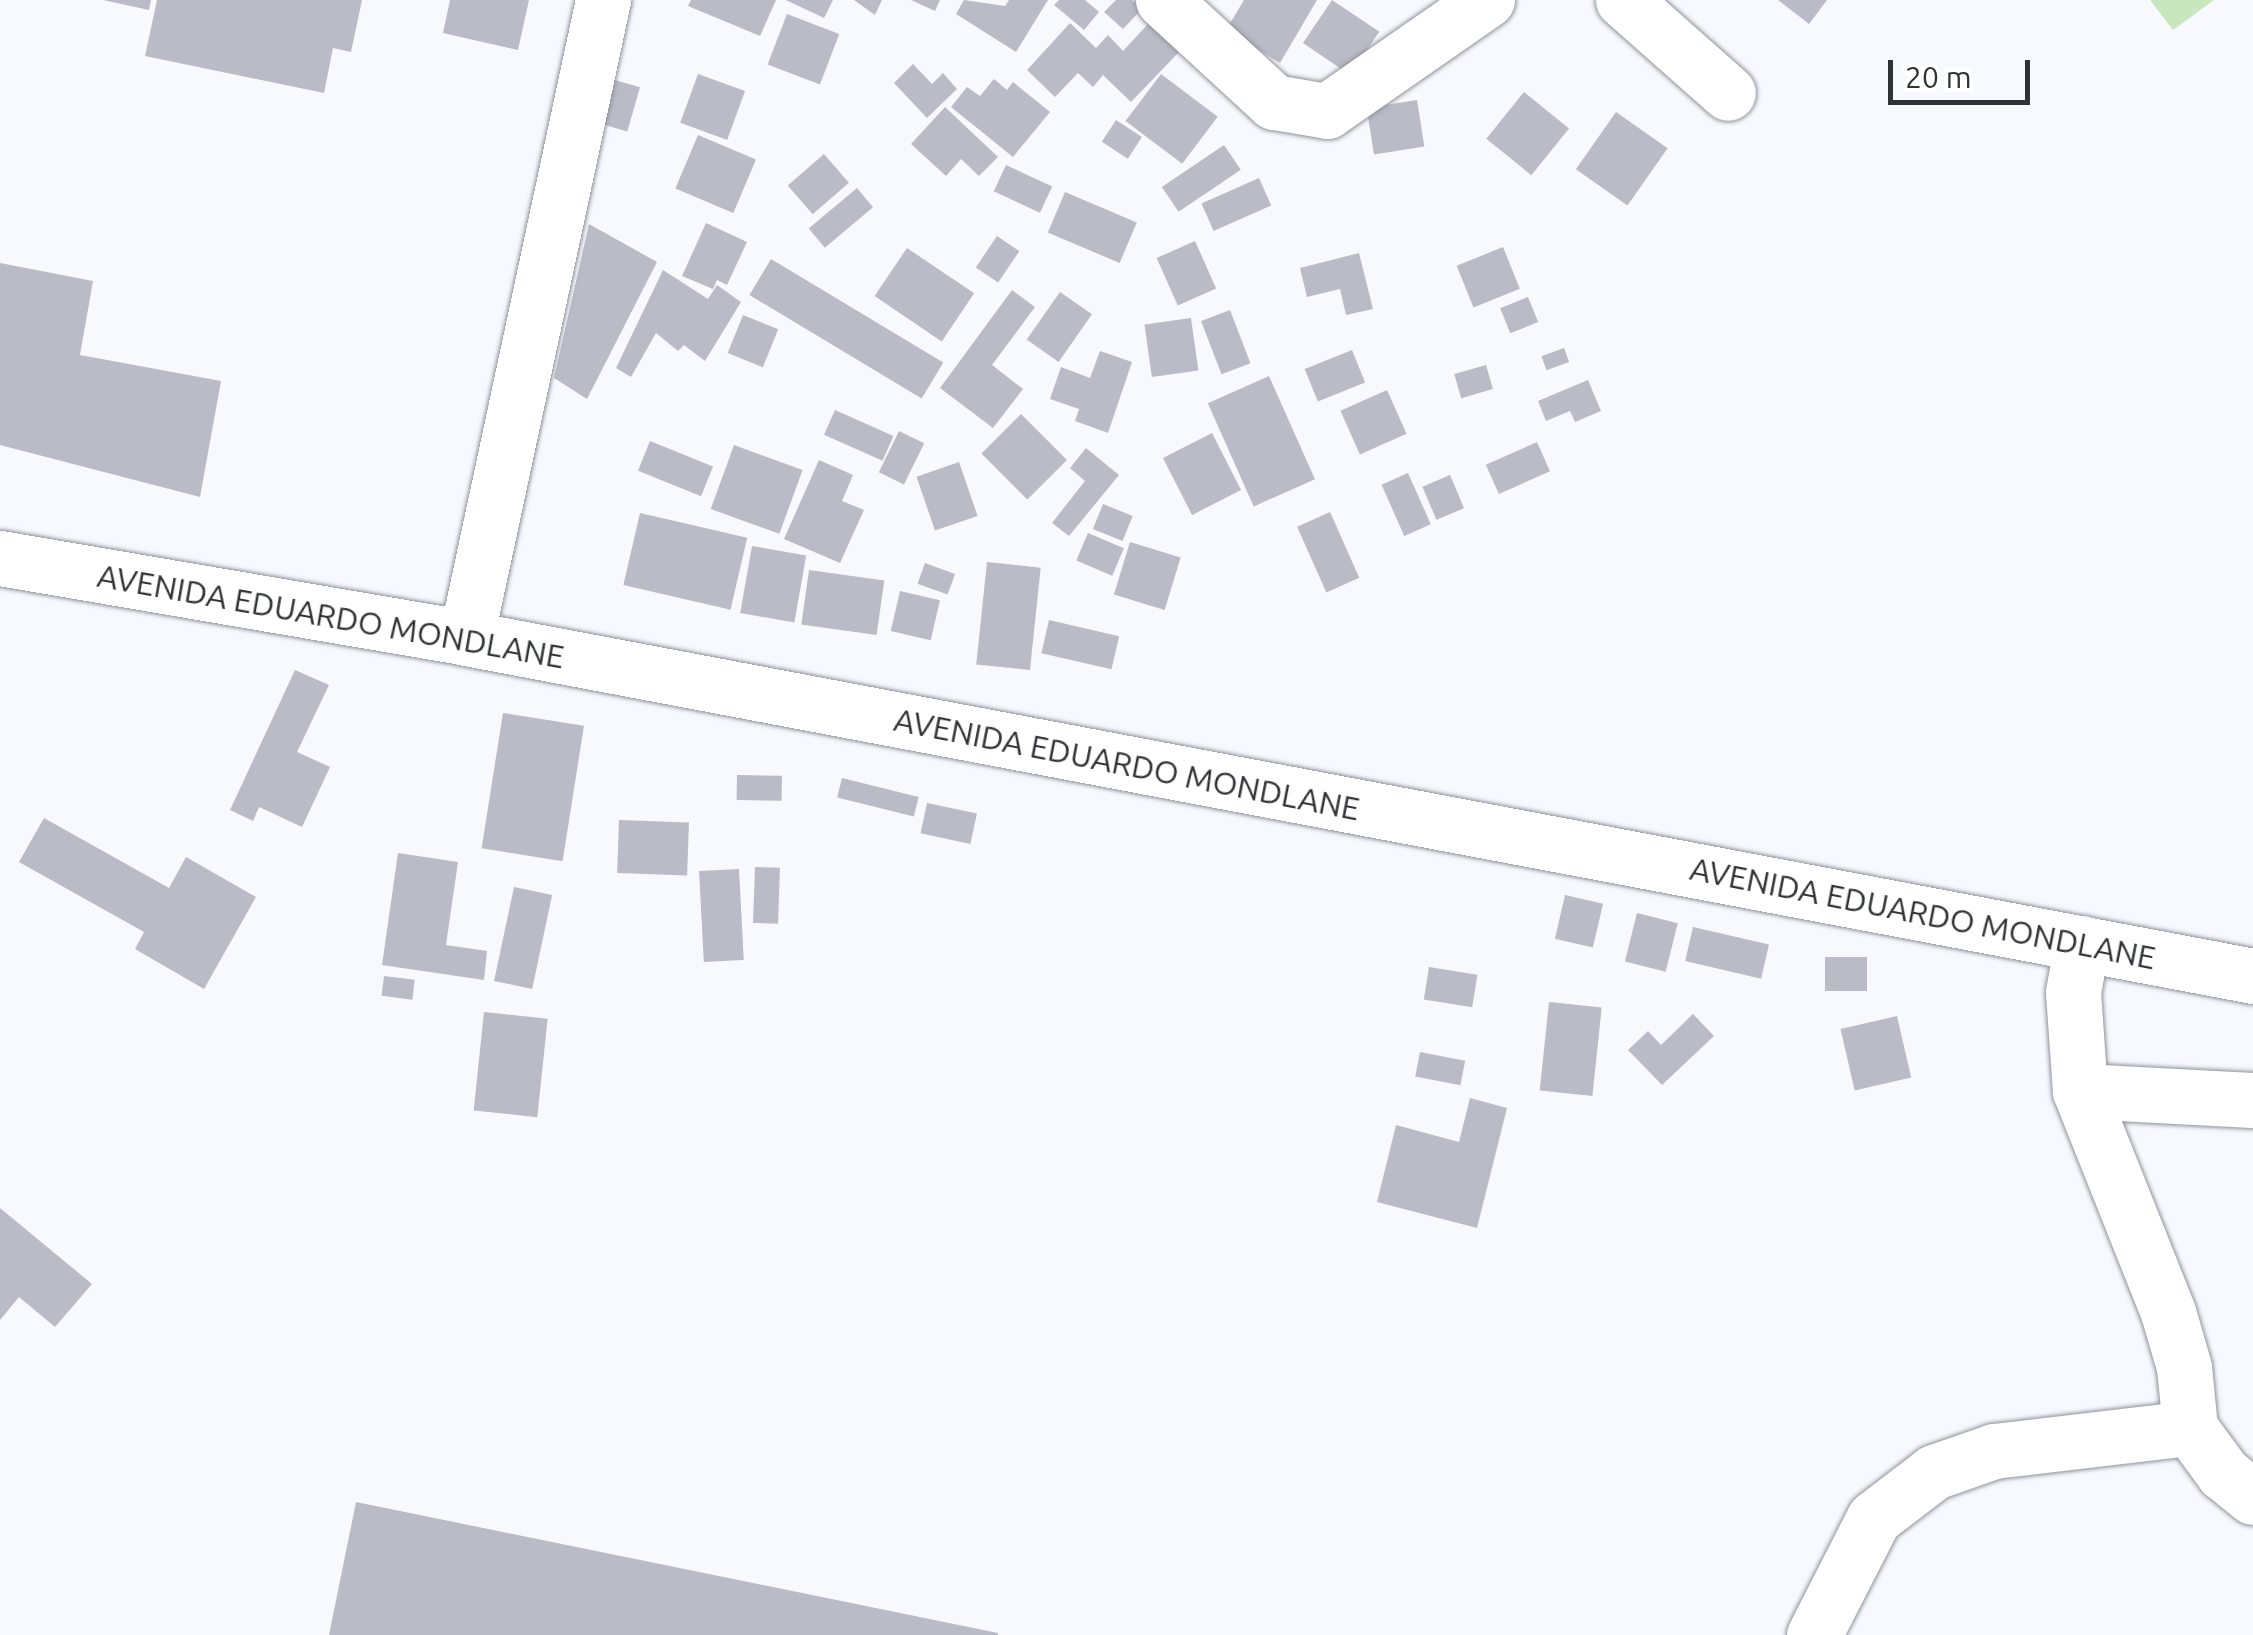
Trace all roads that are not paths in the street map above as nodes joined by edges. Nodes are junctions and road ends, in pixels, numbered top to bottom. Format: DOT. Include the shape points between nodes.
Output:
graph roads {
  1 [pos="603,0"];
  2 [pos="1162,0"];
  3 [pos="1487,0"];
  4 [pos="1623,0"];
  5 [pos="1728,94"];
  6 [pos="16,569"];
  7 [pos="466,638"];
  8 [pos="2082,943"];
  9 [pos="2253,976"];
  10 [pos="2080,1091"];
  11 [pos="2253,1100"];
  12 [pos="2190,1428"];
  13 [pos="2253,1496"];
  14 [pos="1814,1635"];
  1 -- 7 [label="street"];
  2 -- 3 [label="street" via="1274,102 1300,110 1327,110 1350,100"];
  4 -- 5 [label="street"];
  6 -- 7 [label="street, AVENIDA EDUARDO MONDLANE"];
  7 -- 8 [label="street, AVENIDA EDUARDO MONDLANE"];
  8 -- 9 [label="street, AVENIDA EDUARDO MONDLANE"];
  8 -- 10 [label="street" via="2072,992"];
  10 -- 11 [label="street"];
  10 -- 12 [label="street" via="2168,1312 2184,1367"];
  12 -- 13 [label="street" via="2224,1474"];
  12 -- 14 [label="street" via="1994,1451 1934,1472 1874,1518"];
}
